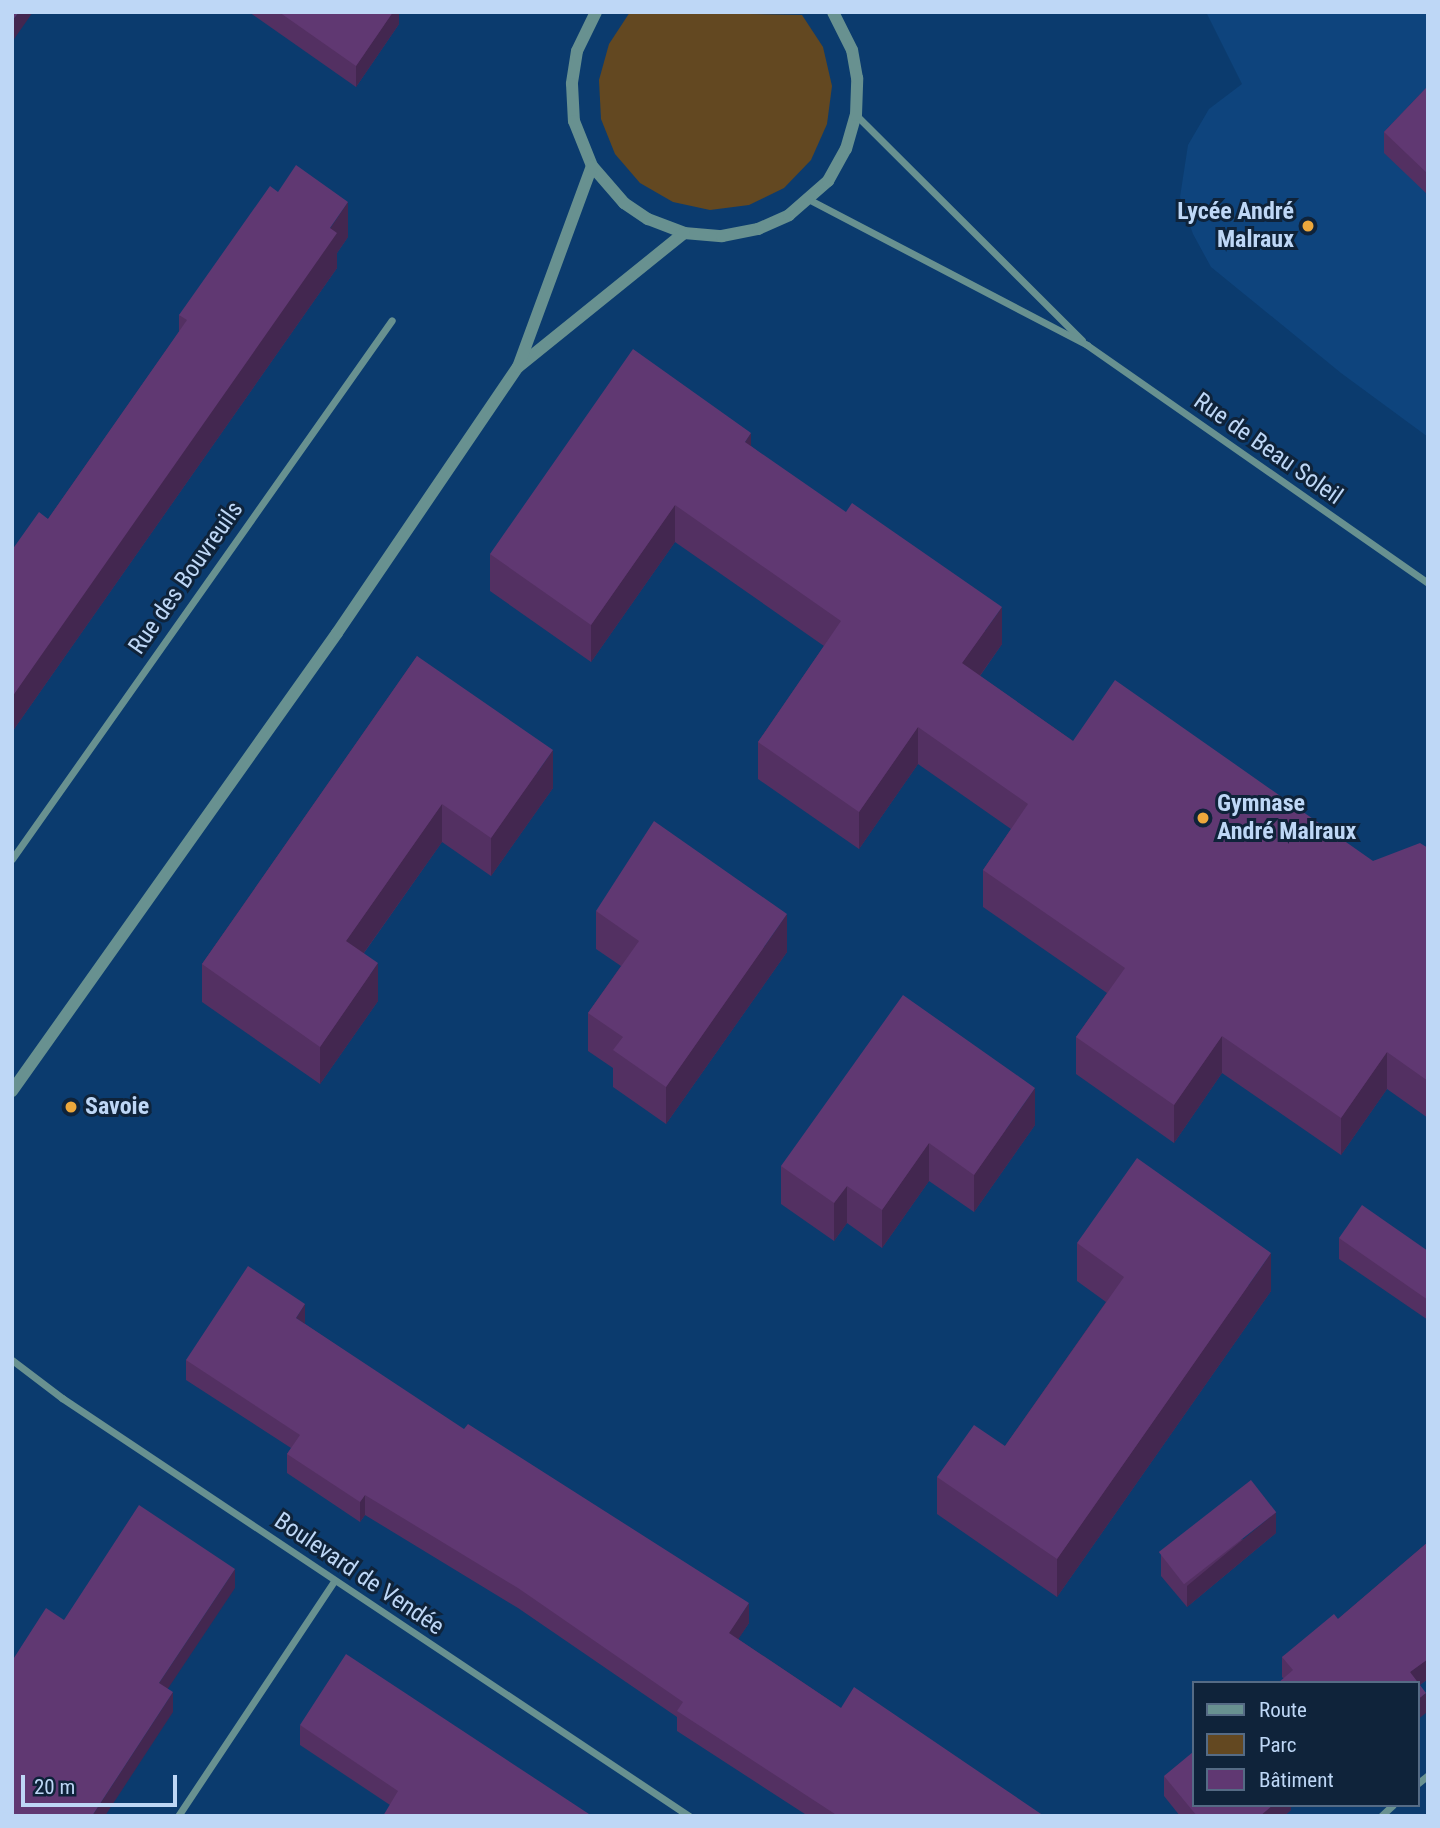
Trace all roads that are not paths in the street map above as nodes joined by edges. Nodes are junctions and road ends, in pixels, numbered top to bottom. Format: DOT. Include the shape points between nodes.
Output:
graph roads {
  1 [pos="833,12"];
  2 [pos="593,13"];
  3 [pos="856,115"];
  4 [pos="592,166"];
  5 [pos="810,200"];
  6 [pos="684,233"];
  7 [pos="392,320"];
  8 [pos="1087,345"];
  9 [pos="518,367"];
  10 [pos="1428,583"];
  11 [pos="12,859"];
  12 [pos="12,1091"];
  13 [pos="12,1360"];
  14 [pos="334,1581"];
  15 [pos="178,1816"];
  16 [pos="689,1816"];
  1 -- 3 [label="street" via="852,50"];
  2 -- 4 [label="street" via="577,51 572,85 578,135"];
  3 -- 5 [label="street" via="846,149"];
  3 -- 8 [label="street, Rue de Beau Soleil"];
  4 -- 6 [label="street" via="624,203 663,227"];
  4 -- 9 [label="street"];
  5 -- 6 [label="street" via="769,226 744,233"];
  5 -- 8 [label="street, Rue de Beau Soleil"];
  6 -- 9 [label="street"];
  7 -- 11 [label="street, Rue des Bouvreuils"];
  8 -- 10 [label="street, Rue de Beau Soleil"];
  9 -- 12 [label="street" via="337,633"];
  13 -- 14 [label="street, Boulevard de Vendée"];
  14 -- 15 [label="street"];
  14 -- 16 [label="street, Boulevard de Vendée"];
}
